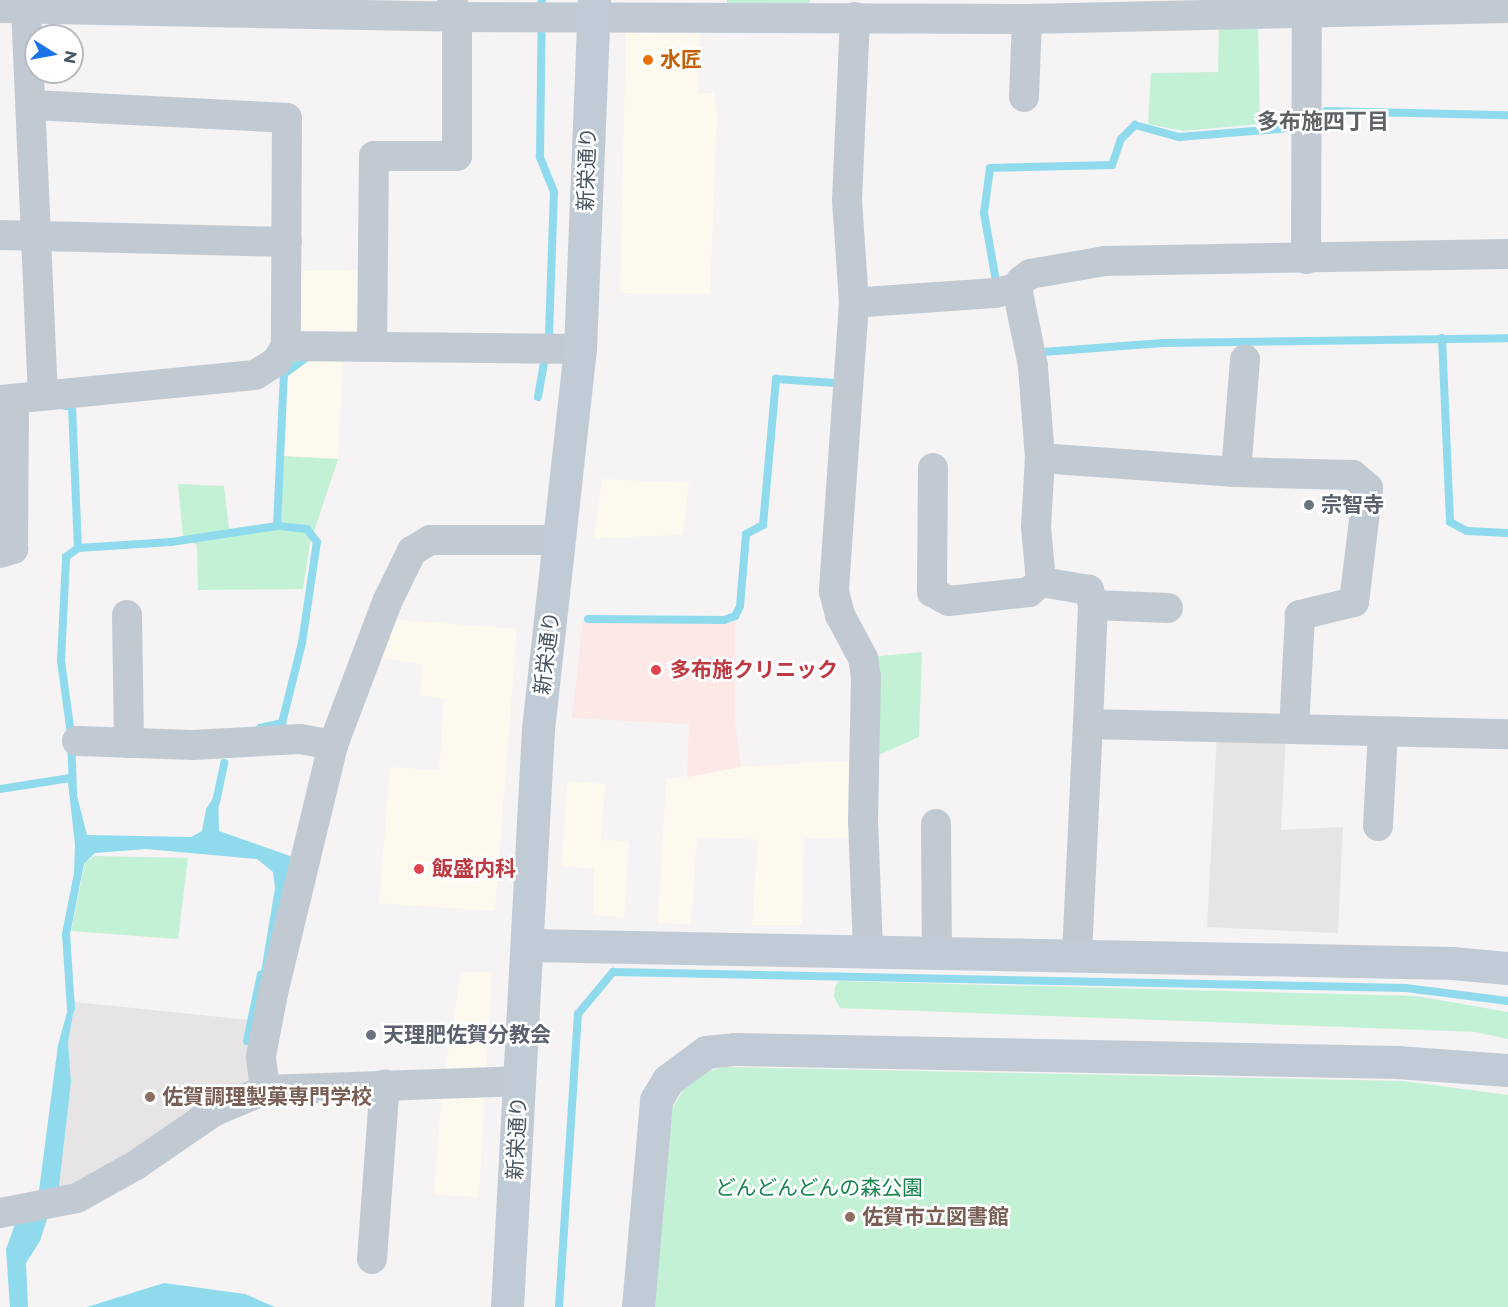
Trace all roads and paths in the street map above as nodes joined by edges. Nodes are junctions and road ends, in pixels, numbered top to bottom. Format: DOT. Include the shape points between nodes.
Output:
graph roads {
  1 [pos="166,5"];
  2 [pos="1455,5"];
  3 [pos="370,7"];
  4 [pos="1196,7"];
  5 [pos="13,8"];
  6 [pos="1508,8"];
  7 [pos="455,9"];
  8 [pos="594,9"];
  9 [pos="1307,14"];
  10 [pos="859,17"];
  11 [pos="1027,19"];
  12 [pos="1024,97"];
  13 [pos="32,105"];
  14 [pos="0,235"];
  15 [pos="38,236"];
  16 [pos="287,242"];
  17 [pos="1508,254"];
  18 [pos="1306,259"];
  19 [pos="1017,288"];
  20 [pos="864,302"];
  21 [pos="286,346"];
  22 [pos="372,346"];
  23 [pos="559,349"];
  24 [pos="1245,359"];
  25 [pos="44,393"];
  26 [pos="7,401"];
  27 [pos="1040,458"];
  28 [pos="933,468"];
  29 [pos="1236,472"];
  30 [pos="560,540"];
  31 [pos="0,553"];
  32 [pos="1041,582"];
  33 [pos="1093,605"];
  34 [pos="1168,608"];
  35 [pos="127,615"];
  36 [pos="1088,724"];
  37 [pos="1294,729"];
  38 [pos="1383,732"];
  39 [pos="1508,734"];
  40 [pos="77,741"];
  41 [pos="129,742"];
  42 [pos="333,746"];
  43 [pos="936,824"];
  44 [pos="1378,826"];
  45 [pos="528,945"];
  46 [pos="868,951"];
  47 [pos="937,952"];
  48 [pos="1077,955"];
  49 [pos="1508,968"];
  50 [pos="1508,1070"];
  51 [pos="520,1082"];
  52 [pos="385,1084"];
  53 [pos="265,1090"];
  54 [pos="13,1211"];
  55 [pos="372,1259"];
  56 [pos="507,1307"];
  57 [pos="638,1307"];
  1 -- 3 [label="street"];
  1 -- 5 [label="street"];
  2 -- 6 [label="street"];
  2 -- 9 [label="street"];
  3 -- 7 [label="street"];
  4 -- 9 [label="street"];
  4 -- 11 [label="street"];
  5 -- 13 [label="street"];
  7 -- 8 [label="street" via="541,18"];
  7 -- 22 [label="street" via="457,156 374,156"];
  8 -- 10 [label="street"];
  8 -- 23 [label="street, 新栄通り"];
  9 -- 18 [label="street"];
  10 -- 11 [label="street"];
  10 -- 46 [label="street" via="847,200 854,312 834,591 840,615 863,658 866,677 863,820"];
  11 -- 12 [label="street"];
  13 -- 15 [label="street"];
  13 -- 16 [label="street" via="287,118"];
  14 -- 15 [label="street"];
  15 -- 16 [label="street"];
  15 -- 25 [label="street"];
  16 -- 21 [label="street"];
  17 -- 18 [label="street"];
  18 -- 19 [label="street" via="1105,261 1030,274"];
  19 -- 20 [label="street"];
  19 -- 27 [label="street" via="1034,366"];
  21 -- 22 [label="street"];
  21 -- 25 [label="street" via="276,362 255,375"];
  22 -- 23 [label="street"];
  23 -- 30 [label="street, 新栄通り"];
  24 -- 29 [label="street"];
  25 -- 26 [label="street"];
  26 -- 31 [label="street" via="13,549"];
  27 -- 29 [label="street"];
  27 -- 32 [label="street" via="1036,527"];
  28 -- 32 [label="street" via="933,592 949,601 1029,592"];
  29 -- 37 [label="street" via="1353,475 1368,488 1354,602 1300,615"];
  30 -- 42 [label="street" via="430,540 412,551 387,602"];
  30 -- 45 [label="street, 新栄通り" via="538,729 527,894"];
  32 -- 33 [label="street" via="1089,590"];
  33 -- 34 [label="street"];
  33 -- 36 [label="street"];
  35 -- 41 [label="street"];
  36 -- 37 [label="street"];
  36 -- 48 [label="street"];
  37 -- 38 [label="street"];
  38 -- 39 [label="street"];
  38 -- 44 [label="street"];
  40 -- 41 [label="street"];
  41 -- 42 [label="street" via="193,745 300,739"];
  42 -- 53 [label="street" via="273,993 261,1056"];
  43 -- 47 [label="street"];
  45 -- 46 [label="street"];
  45 -- 51 [label="street, 新栄通り"];
  46 -- 47 [label="street"];
  47 -- 48 [label="street"];
  48 -- 49 [label="street" via="1453,963"];
  50 -- 57 [label="street" via="1407,1062 734,1049 706,1052 668,1080 656,1100"];
  51 -- 52 [label="street"];
  51 -- 56 [label="street, 新栄通り"];
  52 -- 53 [label="street"];
  52 -- 55 [label="street"];
  53 -- 54 [label="street" via="213,1112 127,1171 77,1198"];
}
